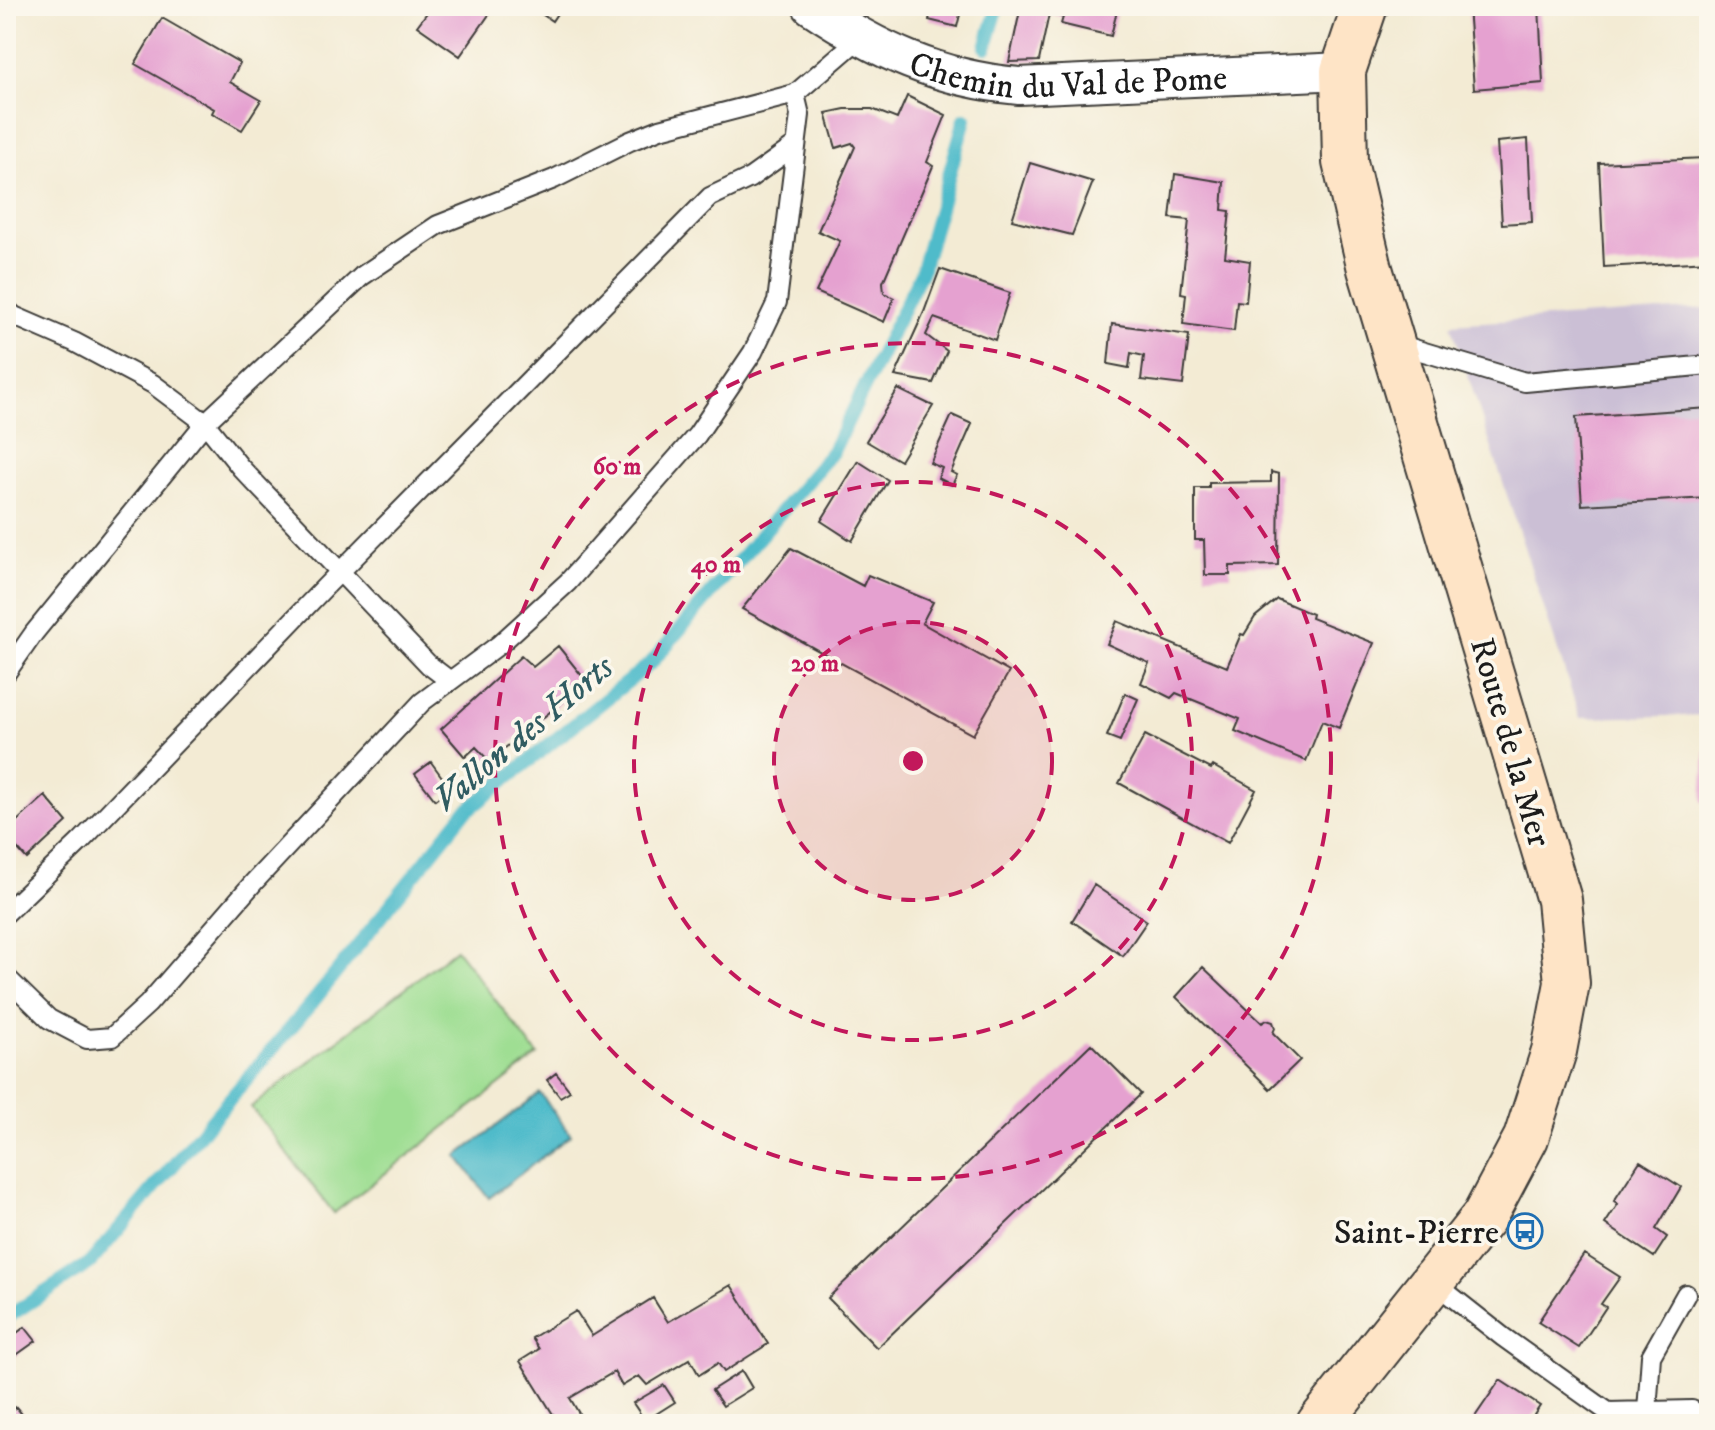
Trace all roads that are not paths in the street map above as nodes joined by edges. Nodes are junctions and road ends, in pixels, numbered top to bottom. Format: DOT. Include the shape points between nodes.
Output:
graph roads {
  1 [pos="811,6"];
  2 [pos="1365,6"];
  3 [pos="861,37"];
  4 [pos="1343,71"];
  5 [pos="795,94"];
  6 [pos="796,145"];
  7 [pos="6,309"];
  8 [pos="1392,343"];
  9 [pos="1709,365"];
  10 [pos="205,423"];
  11 [pos="341,572"];
  12 [pos="6,673"];
  13 [pos="450,681"];
  14 [pos="6,913"];
  15 [pos="6,977"];
  16 [pos="1432,1281"];
  17 [pos="1686,1294"];
  18 [pos="1647,1411"];
  19 [pos="1709,1421"];
  20 [pos="1319,1424"];
  1 -- 3 [label="street, Chemin du Val de Pome"];
  2 -- 4 [label="main road, Route de la Mer"];
  3 -- 4 [label="street, Chemin du Val de Pome" via="905,60 982,83 1019,86"];
  3 -- 5 [label="lane"];
  4 -- 8 [label="main road, Route de la Mer" via="1345,162"];
  5 -- 6 [label="lane" via="800,115"];
  5 -- 10 [label="lane" via="660,129 438,225 362,276"];
  6 -- 11 [label="lane" via="750,178 710,197"];
  6 -- 13 [label="lane" via="777,302 759,339 697,435 568,582"];
  7 -- 10 [label="lane" via="153,384"];
  8 -- 9 [label="lane" via="1525,382"];
  8 -- 16 [label="main road, Route de la Mer" via="1559,900 1567,983 1554,1051 1526,1138 1484,1217"];
  10 -- 11 [label="lane"];
  10 -- 12 [label="lane"];
  11 -- 13 [label="lane"];
  11 -- 14 [label="lane"];
  13 -- 15 [label="lane" via="422,702 148,1004 112,1037 87,1039 49,1019"];
  16 -- 18 [label="lane" via="1608,1412"];
  16 -- 20 [label="main road, Route de la Mer"];
  17 -- 18 [label="lane" via="1651,1356"];
  18 -- 19 [label="lane" via="1692,1410"];
}
